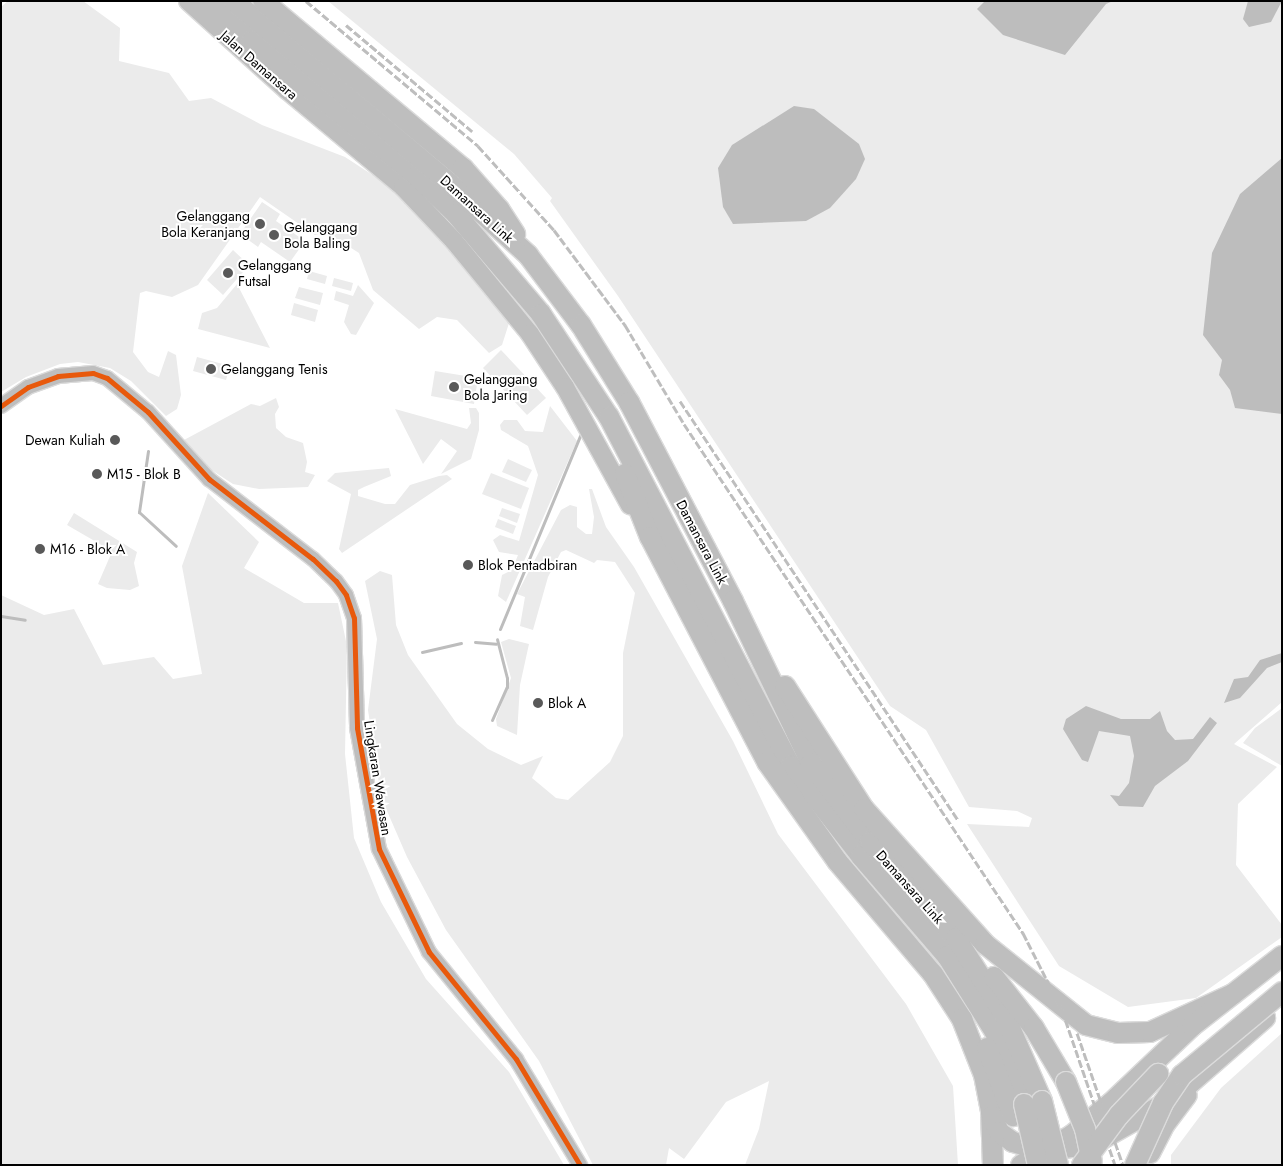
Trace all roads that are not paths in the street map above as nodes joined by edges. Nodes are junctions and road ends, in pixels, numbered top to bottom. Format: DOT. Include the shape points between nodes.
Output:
graph roads {
  1 [pos="179,1"];
  2 [pos="188,1"];
  3 [pos="212,1"];
  4 [pos="234,1"];
  5 [pos="262,1"];
  6 [pos="316,80"];
  7 [pos="287,90"];
  8 [pos="528,255"];
  9 [pos="1,406"];
  10 [pos="609,417"];
  11 [pos="650,538"];
  12 [pos="733,601"];
  13 [pos="791,766"];
  14 [pos="826,845"];
  15 [pos="867,882"];
  16 [pos="956,938"];
  17 [pos="1282,956"];
  18 [pos="1282,972"];
  19 [pos="1282,992"];
  20 [pos="1232,994"];
  21 [pos="1282,1004"];
  22 [pos="1149,1064"];
  23 [pos="1204,1071"];
  24 [pos="1171,1100"];
  25 [pos="1026,1107"];
  26 [pos="991,1111"];
  27 [pos="1044,1160"];
  28 [pos="580,1165"];
  29 [pos="992,1165"];
  30 [pos="1021,1165"];
  31 [pos="1025,1165"];
  32 [pos="1058,1165"];
  33 [pos="1082,1165"];
  34 [pos="1091,1165"];
  35 [pos="1135,1165"];
  36 [pos="1146,1165"];
  1 -- 7 [label="main road"];
  2 -- 7 [label="main road, Jalan Damansara"];
  3 -- 6 [label="highway, Damansara Link" via="252,41"];
  4 -- 6 [label="highway, Damansara Link"];
  5 -- 8 [label="highway" via="463,168 499,209"];
  6 -- 8 [label="highway, Damansara Link"];
  6 -- 10 [label="highway, Damansara Link" via="456,214 541,314"];
  7 -- 11 [label="main road, Jalan Damansara" via="403,187 441,227 530,334 565,387"];
  8 -- 12 [label="highway, Damansara Link" via="581,325 629,402"];
  9 -- 28 [label="street, Lingkaran Wawasan" via="28,387 58,376 93,373 107,378 148,412 209,479 313,559 336,581 346,595 354,618 357,728 378,849 429,952 516,1059"];
  10 -- 11 [label="highway" via="619,460"];
  10 -- 13 [label="highway, Damansara Link"];
  11 -- 14 [label="highway" via="767,762"];
  12 -- 16 [label="highway, Damansara Link" via="811,763 870,842"];
  12 -- 20 [label="highway" via="823,749 864,809 985,944 1062,1008 1086,1025 1118,1033 1150,1032"];
  13 -- 15 [label="highway" via="804,795"];
  13 -- 25 [label="highway, Damansara Link" via="861,856 947,956 994,1032"];
  14 -- 15 [label="highway"];
  14 -- 26 [label="highway" via="933,974 962,1019 984,1075"];
  15 -- 25 [label="highway" via="952,985 994,1064"];
  16 -- 25 [label="highway, Damansara Link" via="1004,1014"];
  16 -- 34 [label="highway, bridge" via="986,967 1034,1028 1066,1082 1085,1129"];
  17 -- 20 [label="highway"];
  18 -- 33 [label="highway, bridge" via="1158,1074 1119,1115"];
  19 -- 35 [label="highway, bridge" via="1182,1075 1163,1103"];
  20 -- 22 [label="highway"];
  21 -- 23 [label="highway"];
  22 -- 24 [label="highway" via="1140,1079 1141,1090 1153,1100"];
  22 -- 27 [label="highway" via="1111,1103"];
  23 -- 24 [label="highway"];
  23 -- 36 [label="highway" via="1165,1124"];
  24 -- 27 [label="highway" via="1094,1144"];
  25 -- 27 [label="highway, Damansara Link, bridge"];
  25 -- 31 [label="highway"];
  25 -- 32 [label="highway, Damansara Link, bridge"];
  26 -- 27 [label="highway" via="999,1132"];
  26 -- 29 [label="highway"];
  27 -- 30 [label="highway"];
  27 -- 34 [label="highway" via="1071,1158"];
}
